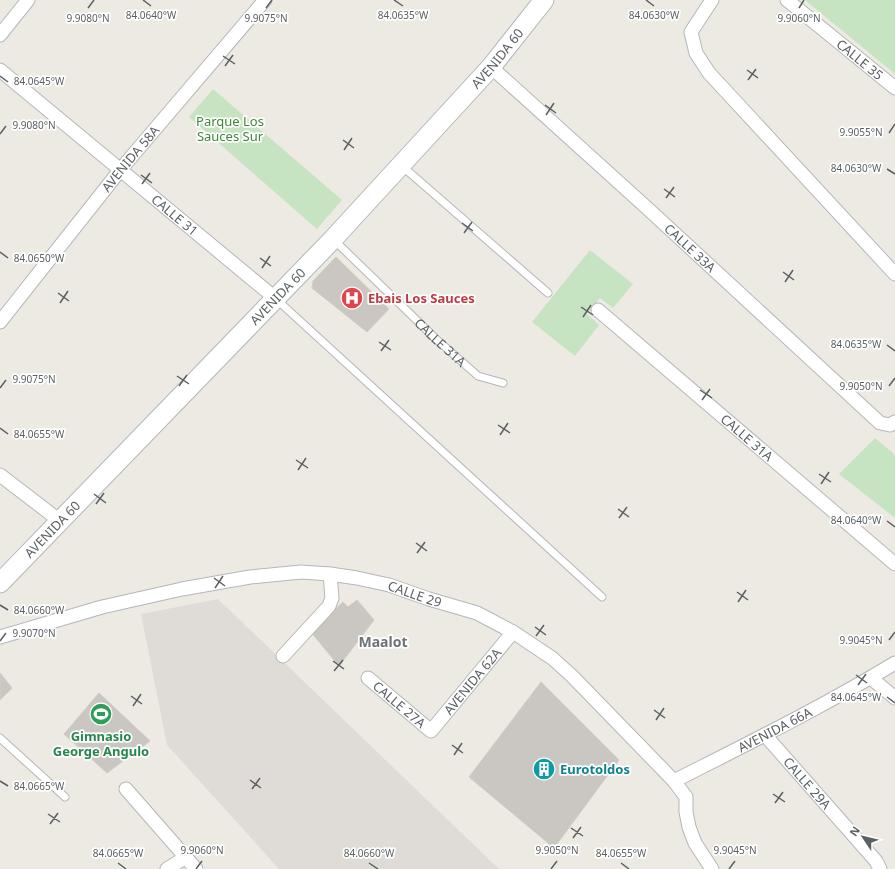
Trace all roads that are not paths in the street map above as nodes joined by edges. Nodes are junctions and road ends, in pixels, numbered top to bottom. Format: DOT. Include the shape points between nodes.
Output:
graph roads {
  1 [pos="28,0"];
  2 [pos="266,0"];
  3 [pos="544,0"];
  4 [pos="712,0"];
  5 [pos="787,0"];
  6 [pos="0,35"];
  7 [pos="491,66"];
  8 [pos="0,70"];
  9 [pos="895,88"];
  10 [pos="401,165"];
  11 [pos="120,169"];
  12 [pos="334,239"];
  13 [pos="895,274"];
  14 [pos="548,293"];
  15 [pos="275,298"];
  16 [pos="598,310"];
  17 [pos="0,322"];
  18 [pos="503,383"];
  19 [pos="893,427"];
  20 [pos="0,475"];
  21 [pos="60,521"];
  22 [pos="895,564"];
  23 [pos="330,574"];
  24 [pos="0,584"];
  25 [pos="602,597"];
  26 [pos="513,632"];
  27 [pos="0,636"];
  28 [pos="283,656"];
  29 [pos="895,663"];
  30 [pos="368,678"];
  31 [pos="871,678"];
  32 [pos="895,698"];
  33 [pos="431,731"];
  34 [pos="765,735"];
  35 [pos="0,738"];
  36 [pos="674,781"];
  37 [pos="126,790"];
  38 [pos="65,796"];
  39 [pos="186,857"];
  40 [pos="167,869"];
  41 [pos="196,869"];
  42 [pos="712,869"];
  43 [pos="880,869"];
  1 -- 6 [label="street"];
  2 -- 11 [label="street, AVENIDA 58A"];
  3 -- 7 [label="street, AVENIDA 60"];
  4 -- 13 [label="street" via="691,32 696,53 709,73"];
  5 -- 9 [label="street, CALLE 35"];
  7 -- 10 [label="street, AVENIDA 60"];
  7 -- 19 [label="street, CALLE 33A" via="880,423"];
  8 -- 11 [label="street, CALLE 31"];
  10 -- 12 [label="street, AVENIDA 60"];
  10 -- 14 [label="lane"];
  11 -- 15 [label="street, CALLE 31"];
  11 -- 17 [label="street, AVENIDA 58A"];
  12 -- 15 [label="street, AVENIDA 60"];
  12 -- 18 [label="lane, CALLE 31A" via="435,338 478,376"];
  15 -- 21 [label="street, AVENIDA 60"];
  15 -- 25 [label="lane"];
  16 -- 22 [label="street, CALLE 31A"];
  20 -- 21 [label="street"];
  21 -- 24 [label="street, AVENIDA 60"];
  23 -- 26 [label="street, CALLE 29" via="389,585 477,613"];
  23 -- 27 [label="street, CALLE 29" via="301,572 250,577 102,607"];
  23 -- 28 [label="street" via="332,598 329,606"];
  26 -- 33 [label="street, AVENIDA 62A"];
  26 -- 36 [label="street, CALLE 29" via="552,658 572,676"];
  29 -- 31 [label="street, AVENIDA 66A"];
  30 -- 33 [label="street, CALLE 27A"];
  31 -- 32 [label="street"];
  31 -- 34 [label="street, AVENIDA 66A"];
  34 -- 36 [label="street, AVENIDA 66A"];
  34 -- 43 [label="street, CALLE 29A" via="876,860"];
  35 -- 38 [label="lane"];
  36 -- 42 [label="street, CALLE 29" via="686,797 686,812 695,844"];
  37 -- 39 [label="street"];
  39 -- 40 [label="street"];
  39 -- 41 [label="street"];
}
